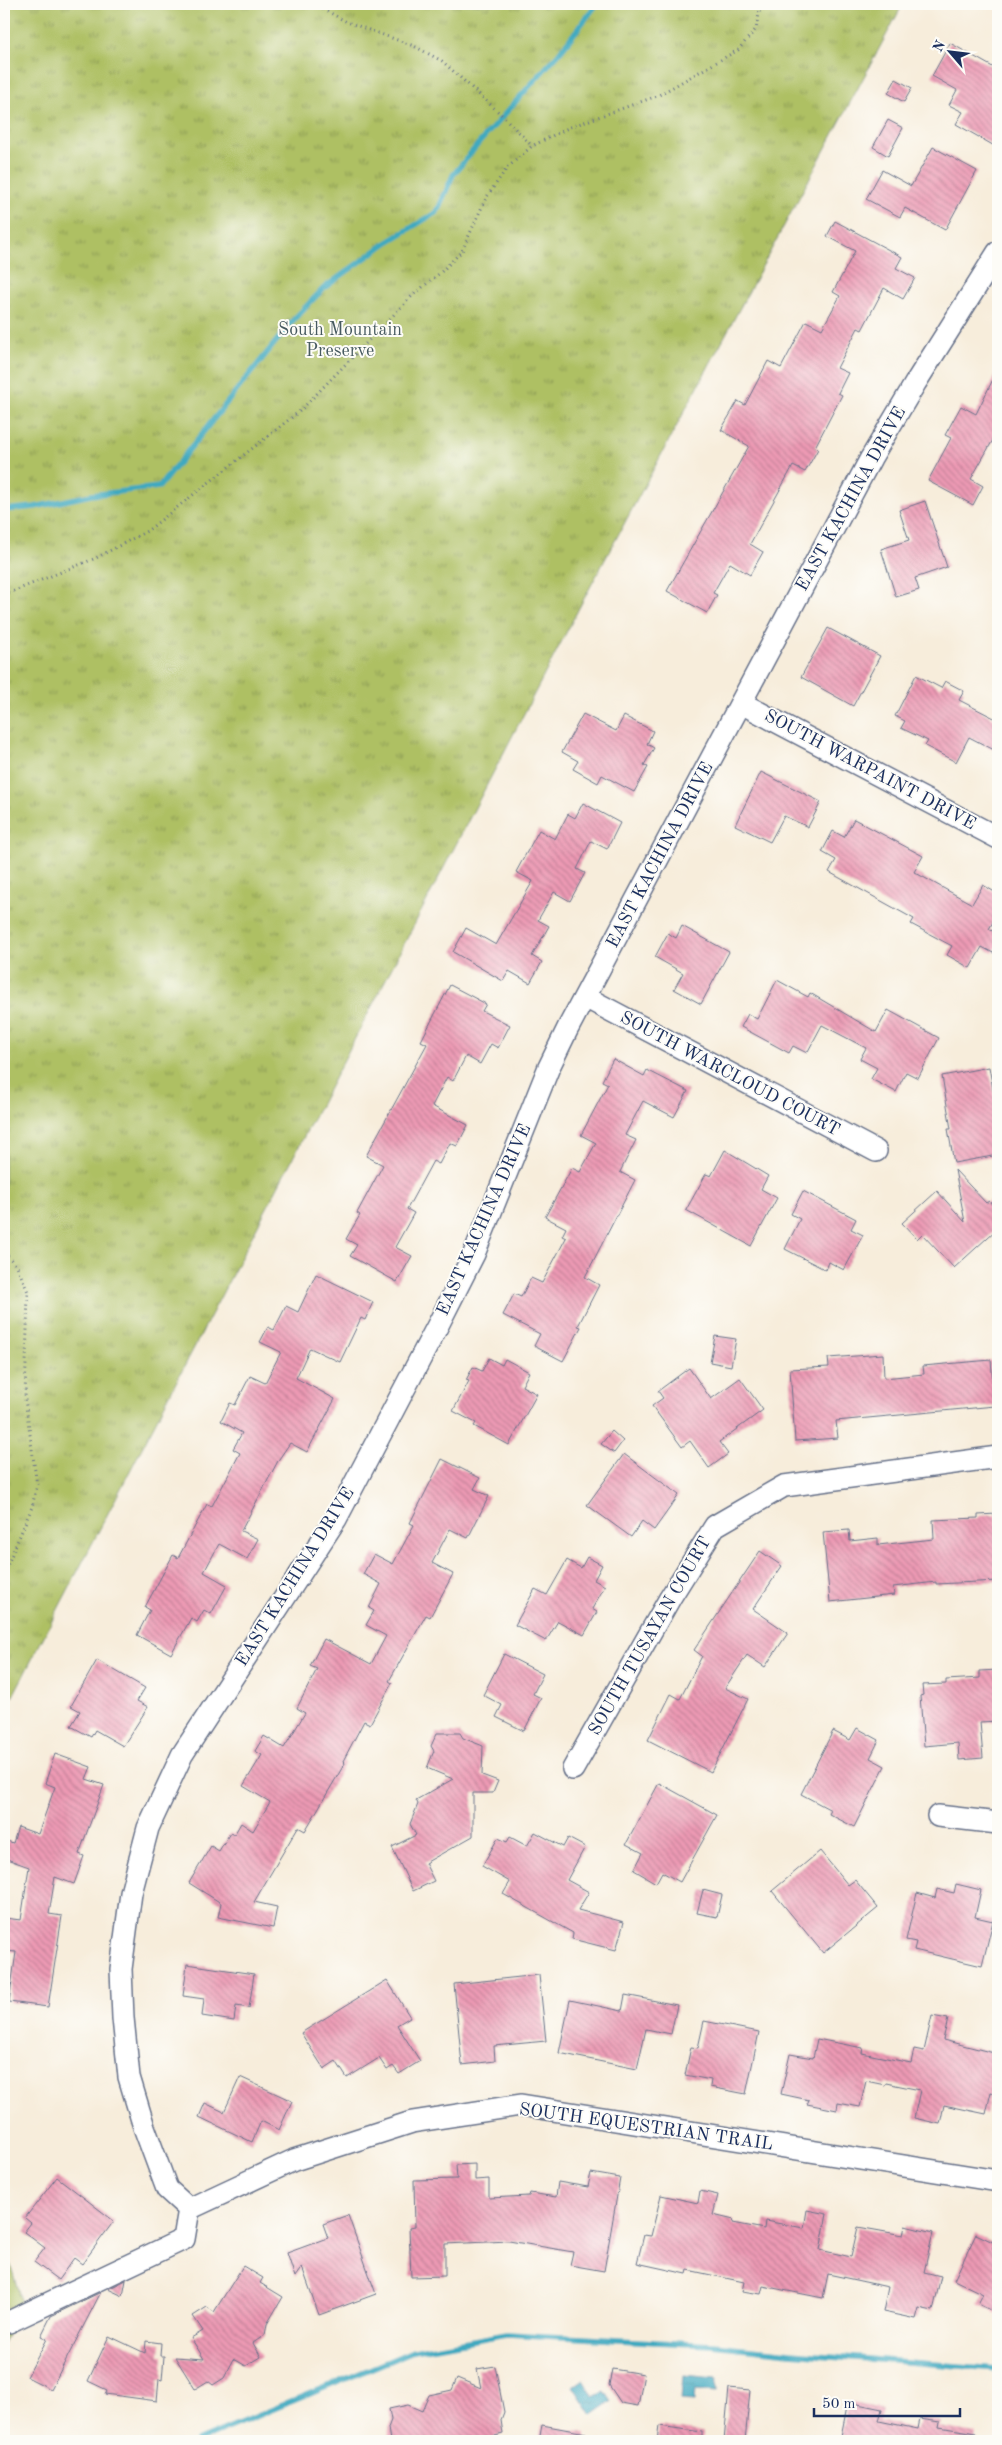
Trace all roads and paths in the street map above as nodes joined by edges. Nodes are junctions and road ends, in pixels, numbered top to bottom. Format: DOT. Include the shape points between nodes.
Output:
graph roads {
  1 [pos="314,4"];
  2 [pos="761,4"];
  3 [pos="532,146"];
  4 [pos="998,252"];
  5 [pos="4,595"];
  6 [pos="741,703"];
  7 [pos="998,838"];
  8 [pos="585,997"];
  9 [pos="876,1151"];
  10 [pos="4,1252"];
  11 [pos="998,1457"];
  12 [pos="4,1573"];
  13 [pos="573,1769"];
  14 [pos="938,1816"];
  15 [pos="998,1822"];
  16 [pos="998,2181"];
  17 [pos="189,2209"];
  18 [pos="4,2322"];
  1 -- 3 [label="path" via="347,22 414,46 442,61"];
  2 -- 3 [label="path" via="756,29 738,50 657,96 570,127"];
  3 -- 5 [label="path" via="507,168 486,198 462,251 413,295 300,411 147,531 96,558"];
  4 -- 6 [label="street, EAST KACHINA DRIVE" via="871,458"];
  6 -- 7 [label="street, SOUTH WARPAINT DRIVE"];
  6 -- 8 [label="street, EAST KACHINA DRIVE"];
  8 -- 9 [label="street, SOUTH WARCLOUD COURT"];
  8 -- 17 [label="street, EAST KACHINA DRIVE" via="549,1067 474,1254 420,1360 336,1519 182,1755 148,1828 131,1894 121,1969 124,2028 130,2077 166,2189"];
  10 -- 12 [label="path" via="17,1266 28,1292 25,1399 37,1485 32,1507"];
  11 -- 13 [label="street, SOUTH TUSAYAN COURT" via="784,1486 715,1526 670,1598"];
  14 -- 15 [label="street"];
  16 -- 17 [label="street, SOUTH EQUESTRIAN TRAIL" via="521,2105 412,2122 294,2160"];
  17 -- 18 [label="street" via="184,2240"];
}
